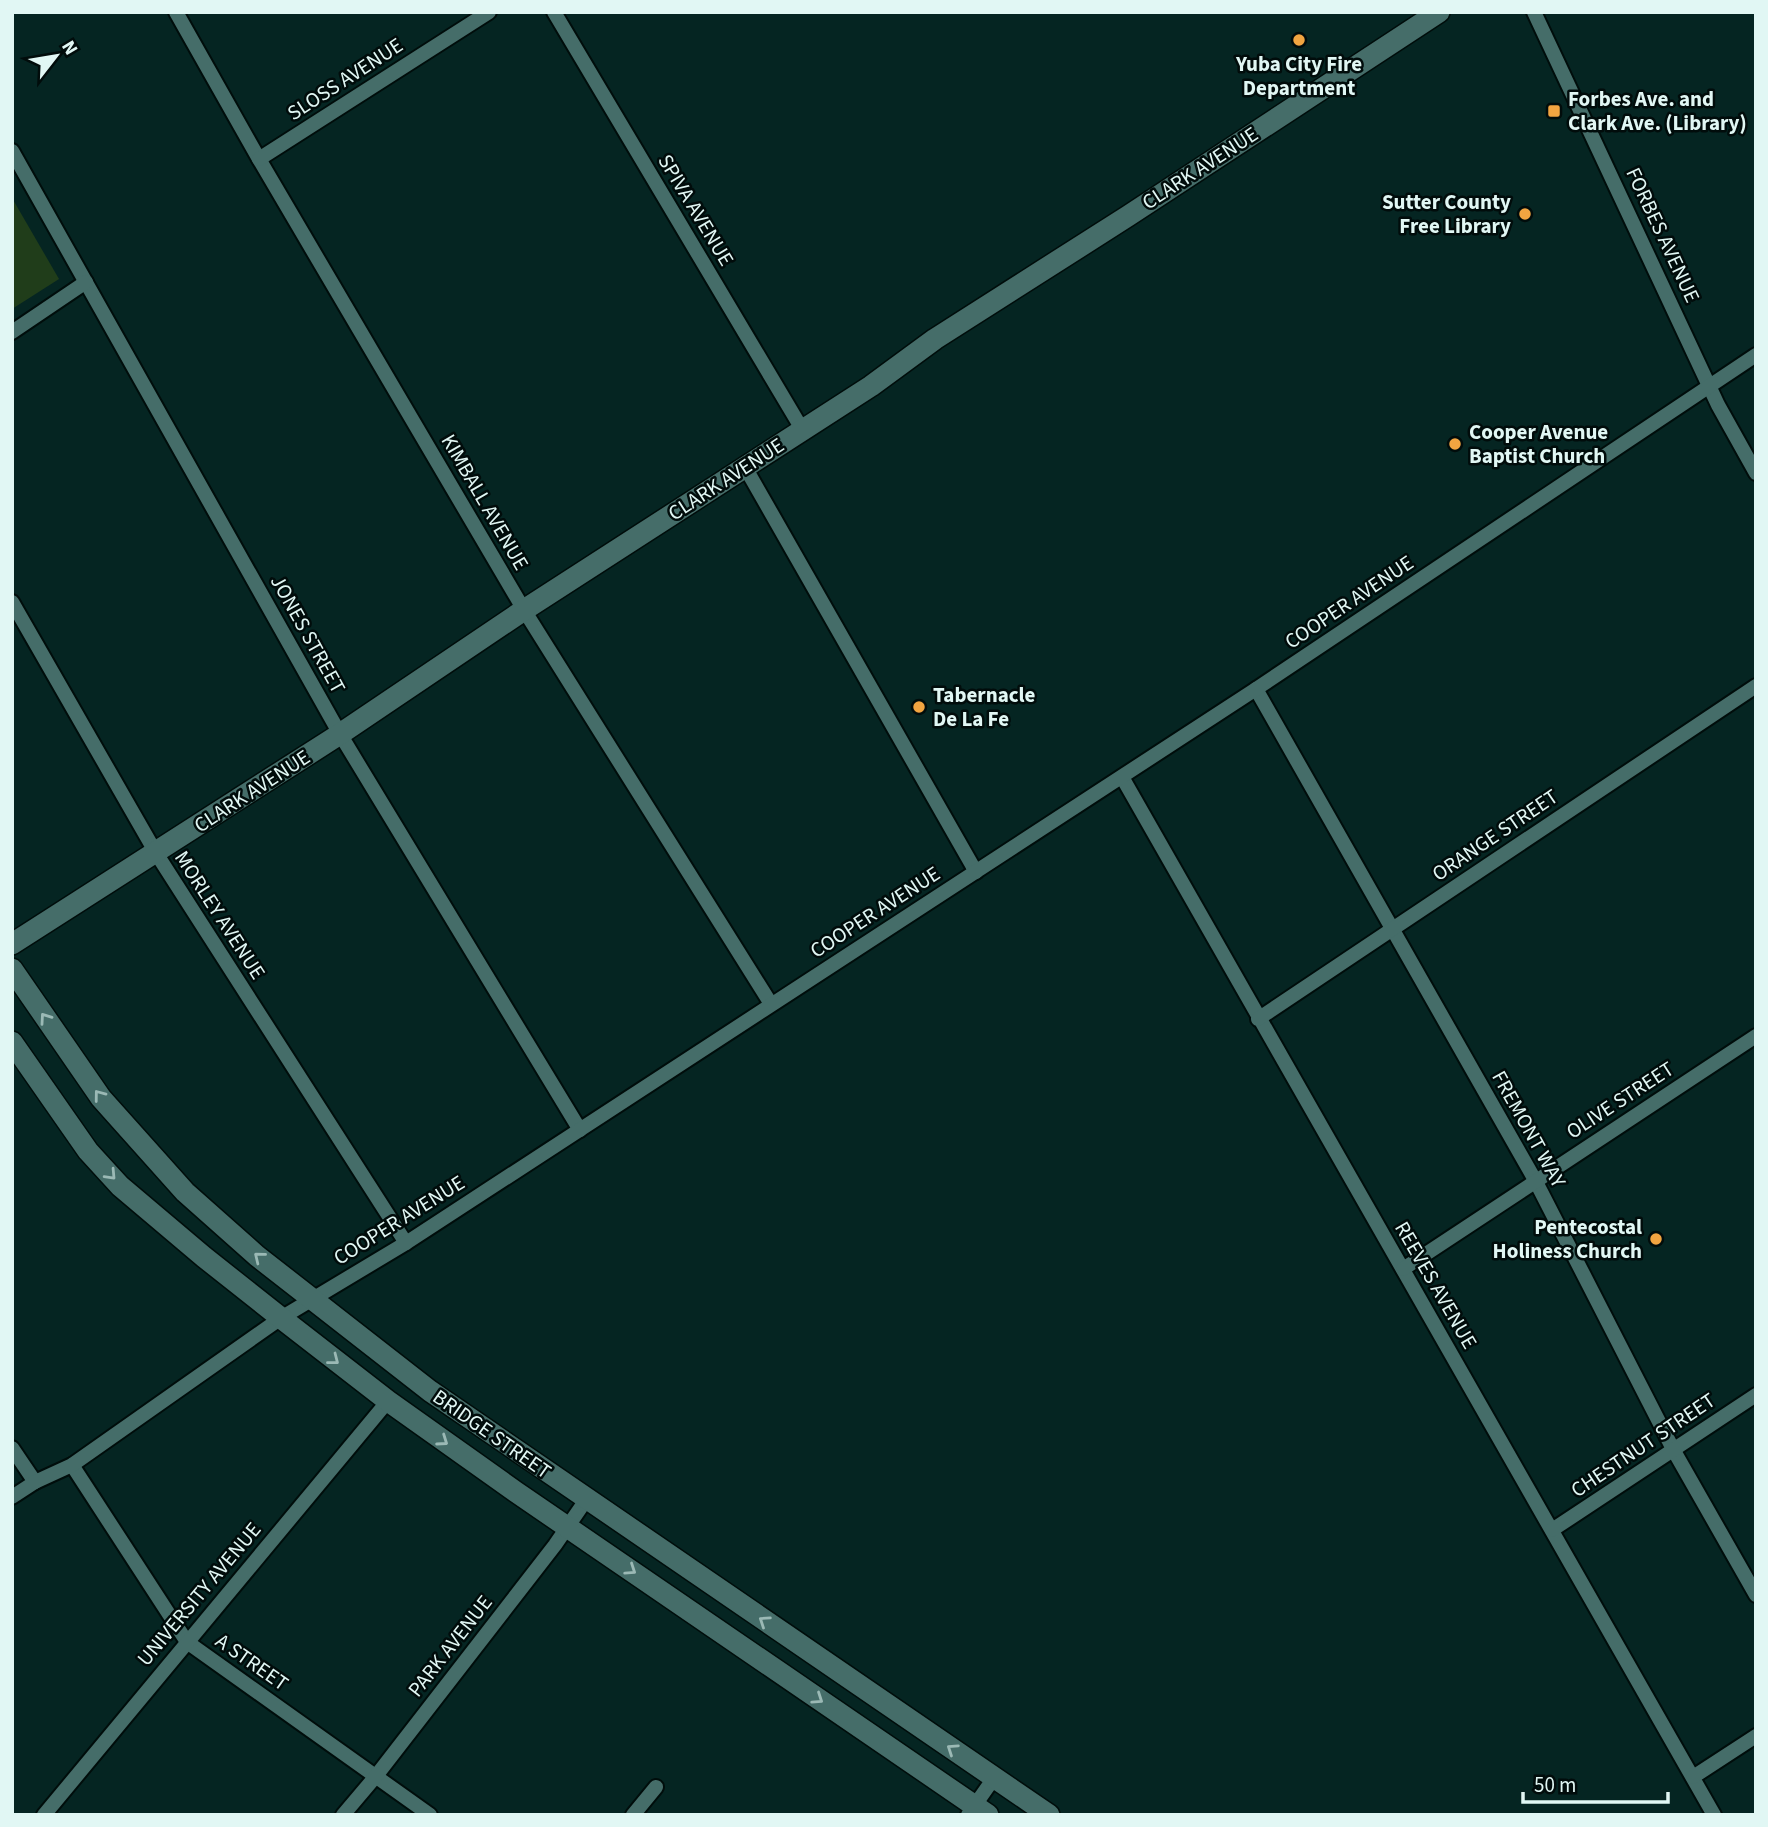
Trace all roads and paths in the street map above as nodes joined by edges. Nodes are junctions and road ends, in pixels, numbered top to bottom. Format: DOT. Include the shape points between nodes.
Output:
graph roads {
  1 [pos="176,12"];
  2 [pos="489,12"];
  3 [pos="554,12"];
  4 [pos="1439,12"];
  5 [pos="1534,12"];
  6 [pos="12,152"];
  7 [pos="259,159"];
  8 [pos="86,282"];
  9 [pos="12,332"];
  10 [pos="1756,355"];
  11 [pos="1709,384"];
  12 [pos="802,429"];
  13 [pos="745,467"];
  14 [pos="1756,473"];
  15 [pos="12,602"];
  16 [pos="524,610"];
  17 [pos="1756,687"];
  18 [pos="1256,689"];
  19 [pos="340,734"];
  20 [pos="1122,777"];
  21 [pos="156,853"];
  22 [pos="976,872"];
  23 [pos="1392,929"];
  24 [pos="12,944"];
  25 [pos="12,969"];
  26 [pos="771,1004"];
  27 [pos="1258,1019"];
  28 [pos="1756,1036"];
  29 [pos="12,1042"];
  30 [pos="580,1130"];
  31 [pos="1535,1180"];
  32 [pos="406,1243"];
  33 [pos="1403,1269"];
  34 [pos="313,1299"];
  35 [pos="281,1318"];
  36 [pos="1756,1395"];
  37 [pos="388,1401"];
  38 [pos="12,1448"];
  39 [pos="1674,1451"];
  40 [pos="72,1465"];
  41 [pos="35,1482"];
  42 [pos="12,1497"];
  43 [pos="586,1500"];
  44 [pos="569,1528"];
  45 [pos="1552,1530"];
  46 [pos="1756,1595"];
  47 [pos="187,1642"];
  48 [pos="1756,1737"];
  49 [pos="376,1776"];
  50 [pos="1693,1777"];
  51 [pos="994,1778"];
  52 [pos="656,1787"];
  53 [pos="977,1812"];
  54 [pos="44,1815"];
  55 [pos="342,1815"];
  56 [pos="430,1815"];
  57 [pos="633,1815"];
  58 [pos="1049,1815"];
  59 [pos="1714,1815"];
  1 -- 7 [label="street, KIMBALL AVENUE"];
  2 -- 7 [label="street, SLOSS AVENUE"];
  3 -- 12 [label="street, SPIVA AVENUE"];
  4 -- 12 [label="main road, CLARK AVENUE"];
  5 -- 11 [label="street, FORBES AVENUE"];
  6 -- 8 [label="street, JONES STREET"];
  7 -- 16 [label="street, KIMBALL AVENUE"];
  8 -- 9 [label="street"];
  8 -- 19 [label="street, JONES STREET"];
  10 -- 11 [label="street, COOPER AVENUE"];
  11 -- 14 [label="street, FORBES AVENUE"];
  11 -- 18 [label="street, COOPER AVENUE"];
  12 -- 13 [label="main road, CLARK AVENUE"];
  13 -- 16 [label="main road, CLARK AVENUE"];
  13 -- 22 [label="street"];
  15 -- 21 [label="street, MORLEY AVENUE"];
  16 -- 19 [label="main road, CLARK AVENUE"];
  16 -- 26 [label="street, KIMBALL AVENUE"];
  17 -- 23 [label="street, ORANGE STREET"];
  18 -- 20 [label="street, COOPER AVENUE"];
  18 -- 23 [label="street, FREMONT WAY"];
  19 -- 21 [label="main road, CLARK AVENUE"];
  19 -- 30 [label="street, JONES STREET"];
  20 -- 22 [label="street, COOPER AVENUE"];
  20 -- 27 [label="street, REEVES AVENUE"];
  21 -- 24 [label="main road, CLARK AVENUE"];
  21 -- 32 [label="street, MORLEY AVENUE"];
  22 -- 26 [label="street, COOPER AVENUE"];
  23 -- 27 [label="street, ORANGE STREET"];
  23 -- 31 [label="street, FREMONT WAY"];
  34 -- 25 [label="main road, BRIDGE STREET, one-way" via="185,1192 101,1098"];
  26 -- 30 [label="street, COOPER AVENUE"];
  27 -- 33 [label="street, REEVES AVENUE"];
  28 -- 31 [label="street, OLIVE STREET"];
  29 -- 35 [label="main road, BRIDGE STREET, one-way" via="74,1133 120,1185"];
  30 -- 32 [label="street, COOPER AVENUE"];
  31 -- 33 [label="street, OLIVE STREET"];
  31 -- 39 [label="street, FREMONT WAY"];
  32 -- 34 [label="street, COOPER AVENUE"];
  33 -- 45 [label="street, REEVES AVENUE"];
  34 -- 35 [label="street, COOPER AVENUE"];
  34 -- 43 [label="main road, BRIDGE STREET" via="430,1391"];
  35 -- 37 [label="main road, BRIDGE STREET, one-way"];
  35 -- 40 [label="street, COOPER AVENUE"];
  36 -- 39 [label="street, CHESTNUT STREET"];
  37 -- 44 [label="main road, BRIDGE STREET, one-way"];
  37 -- 47 [label="street, UNIVERSITY AVENUE"];
  38 -- 41 [label="street"];
  39 -- 45 [label="street, CHESTNUT STREET"];
  39 -- 46 [label="street, FREMONT WAY"];
  40 -- 41 [label="street, COOPER AVENUE"];
  40 -- 47 [label="street, A STREET"];
  41 -- 42 [label="street, COOPER AVENUE"];
  43 -- 44 [label="street, PARK AVENUE"];
  51 -- 43 [label="main road, BRIDGE STREET, one-way"];
  44 -- 49 [label="street, PARK AVENUE"];
  44 -- 53 [label="main road, BRIDGE STREET, one-way"];
  45 -- 50 [label="street, REEVES AVENUE"];
  47 -- 49 [label="street, A STREET"];
  47 -- 54 [label="street, UNIVERSITY AVENUE"];
  48 -- 50 [label="street"];
  49 -- 55 [label="street, PARK AVENUE"];
  49 -- 56 [label="street, A STREET"];
  50 -- 59 [label="street, REEVES AVENUE"];
  51 -- 53 [label="street"];
  51 -- 58 [label="main road, BRIDGE STREET"];
  52 -- 57 [label="street"];
}
